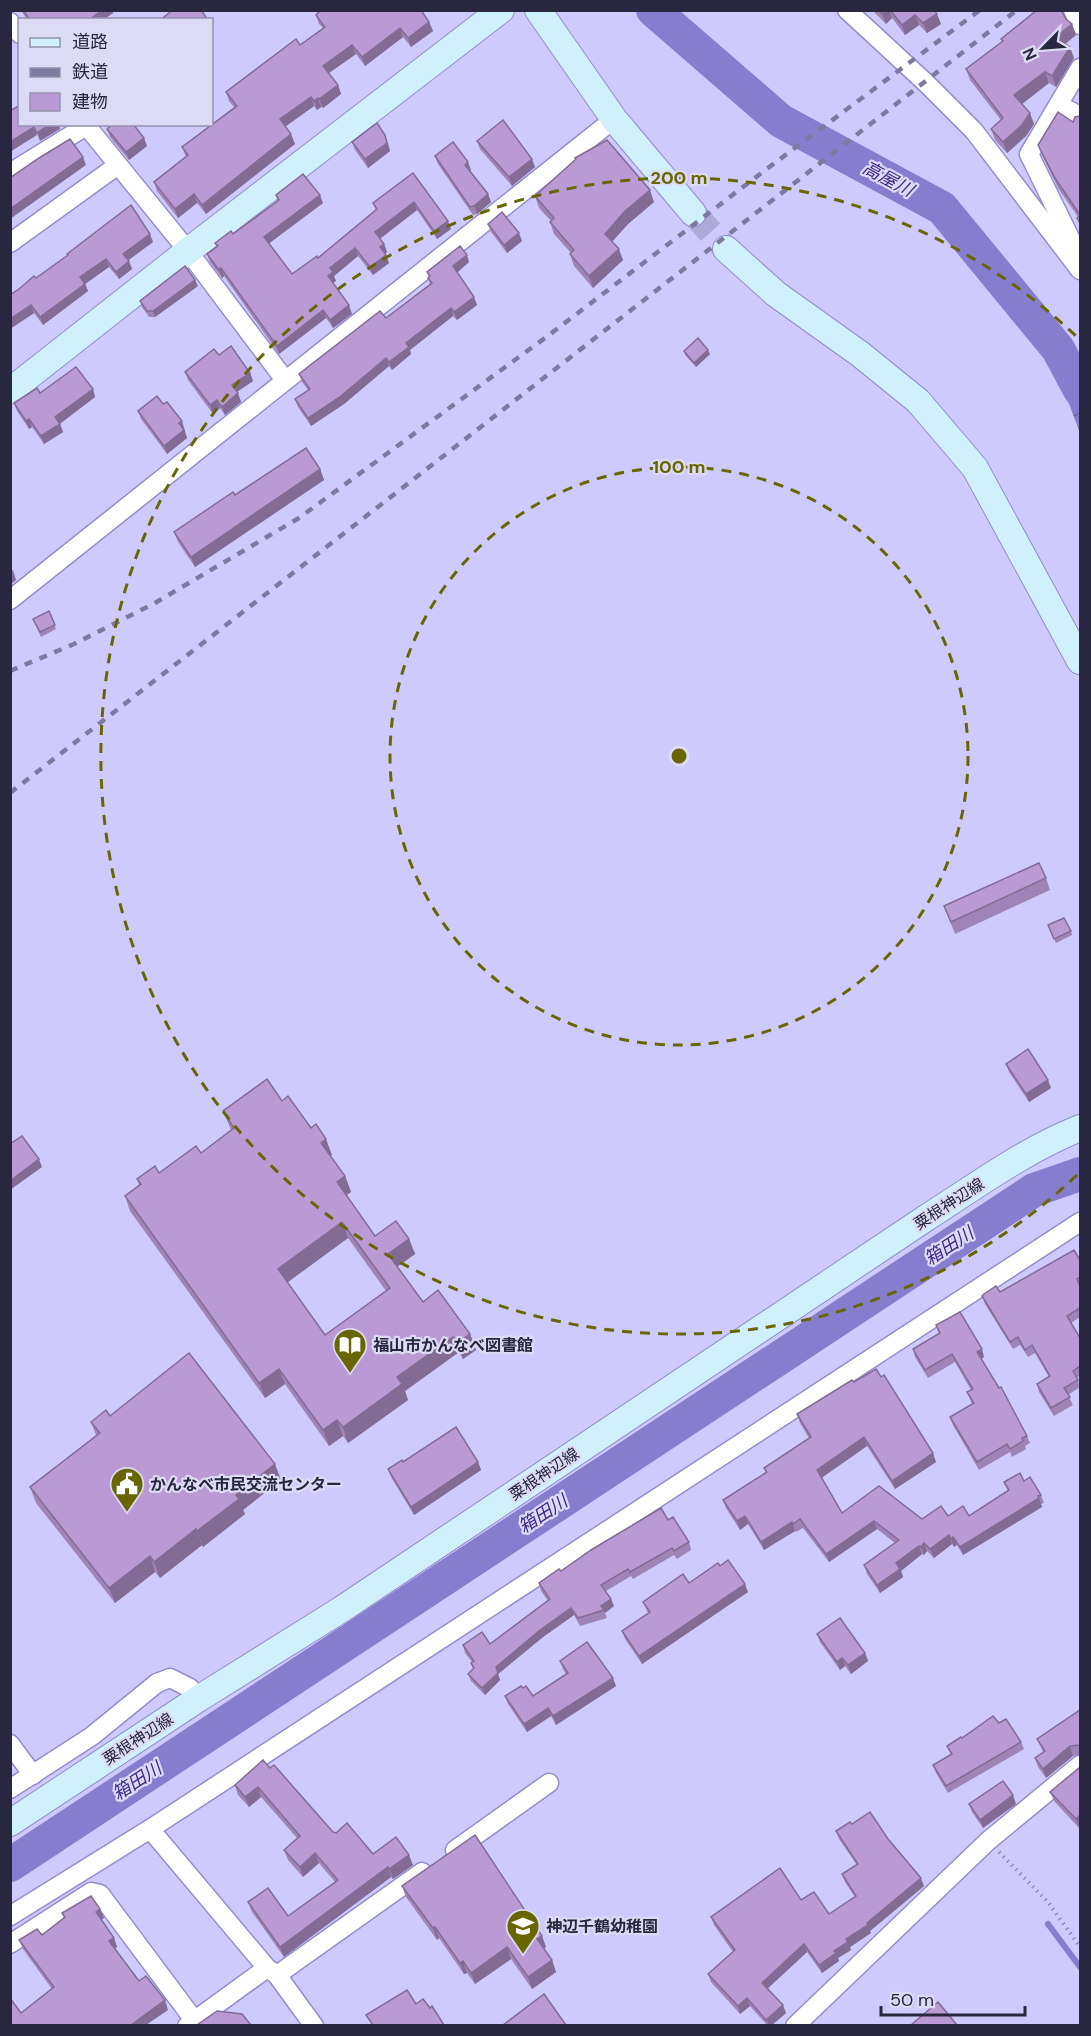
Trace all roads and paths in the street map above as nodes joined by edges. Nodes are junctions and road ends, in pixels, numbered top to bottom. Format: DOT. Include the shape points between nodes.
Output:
graph roads {
  1 [pos="501,10"];
  2 [pos="538,10"];
  3 [pos="847,10"];
  4 [pos="1073,10"];
  5 [pos="1080,25"];
  6 [pos="1080,68"];
  7 [pos="1059,105"];
  8 [pos="1080,116"];
  9 [pos="614,119"];
  10 [pos="84,126"];
  11 [pos="87,126"];
  12 [pos="118,165"];
  13 [pos="10,173"];
  14 [pos="693,213"];
  15 [pos="10,243"];
  16 [pos="726,249"];
  17 [pos="188,251"];
  18 [pos="1080,253"];
  19 [pos="1080,270"];
  20 [pos="285,380"];
  21 [pos="10,391"];
  22 [pos="10,600"];
  23 [pos="1080,661"];
  24 [pos="1080,1128"];
  25 [pos="1080,1222"];
  26 [pos="198,1699"];
  27 [pos="10,1744"];
  28 [pos="1080,1765"];
  29 [pos="33,1775"];
  30 [pos="549,1783"];
  31 [pos="10,1789"];
  32 [pos="10,1823"];
  33 [pos="150,1829"];
  34 [pos="988,1841"];
  35 [pos="10,1916"];
  36 [pos="10,1944"];
  37 [pos="1080,1947"];
  38 [pos="272,1972"];
  39 [pos="190,2023"];
  40 [pos="314,2025"];
  41 [pos="795,2025"];
  1 -- 17 [label="street"];
  2 -- 9 [label="street"];
  3 -- 19 [label="street" via="974,131"];
  4 -- 5 [label="street"];
  6 -- 7 [label="street"];
  7 -- 8 [label="street"];
  7 -- 18 [label="street" via="1029,154"];
  9 -- 14 [label="street"];
  9 -- 20 [label="street"];
  10 -- 13 [label="street"];
  11 -- 12 [label="street"];
  12 -- 15 [label="street"];
  12 -- 17 [label="street"];
  16 -- 23 [label="street" via="776,294 918,401 975,468"];
  17 -- 20 [label="street"];
  17 -- 21 [label="street"];
  20 -- 22 [label="street"];
  24 -- 26 [label="street, 粟根神辺線" via="1006,1167 926,1218 342,1610"];
  25 -- 33 [label="street"];
  26 -- 29 [label="street" via="190,1688 170,1678 157,1683 92,1736"];
  26 -- 32 [label="street, 粟根神辺線"];
  27 -- 29 [label="street"];
  28 -- 34 [label="street"];
  29 -- 31 [label="street"];
  30 -- 38 [label="street"];
  33 -- 35 [label="street"];
  33 -- 38 [label="street"];
  34 -- 37 [label="path" via="1048,1902"];
  34 -- 41 [label="street"];
  36 -- 39 [label="street" via="91,1892 100,1894"];
  38 -- 39 [label="street"];
  38 -- 40 [label="street"];
}
